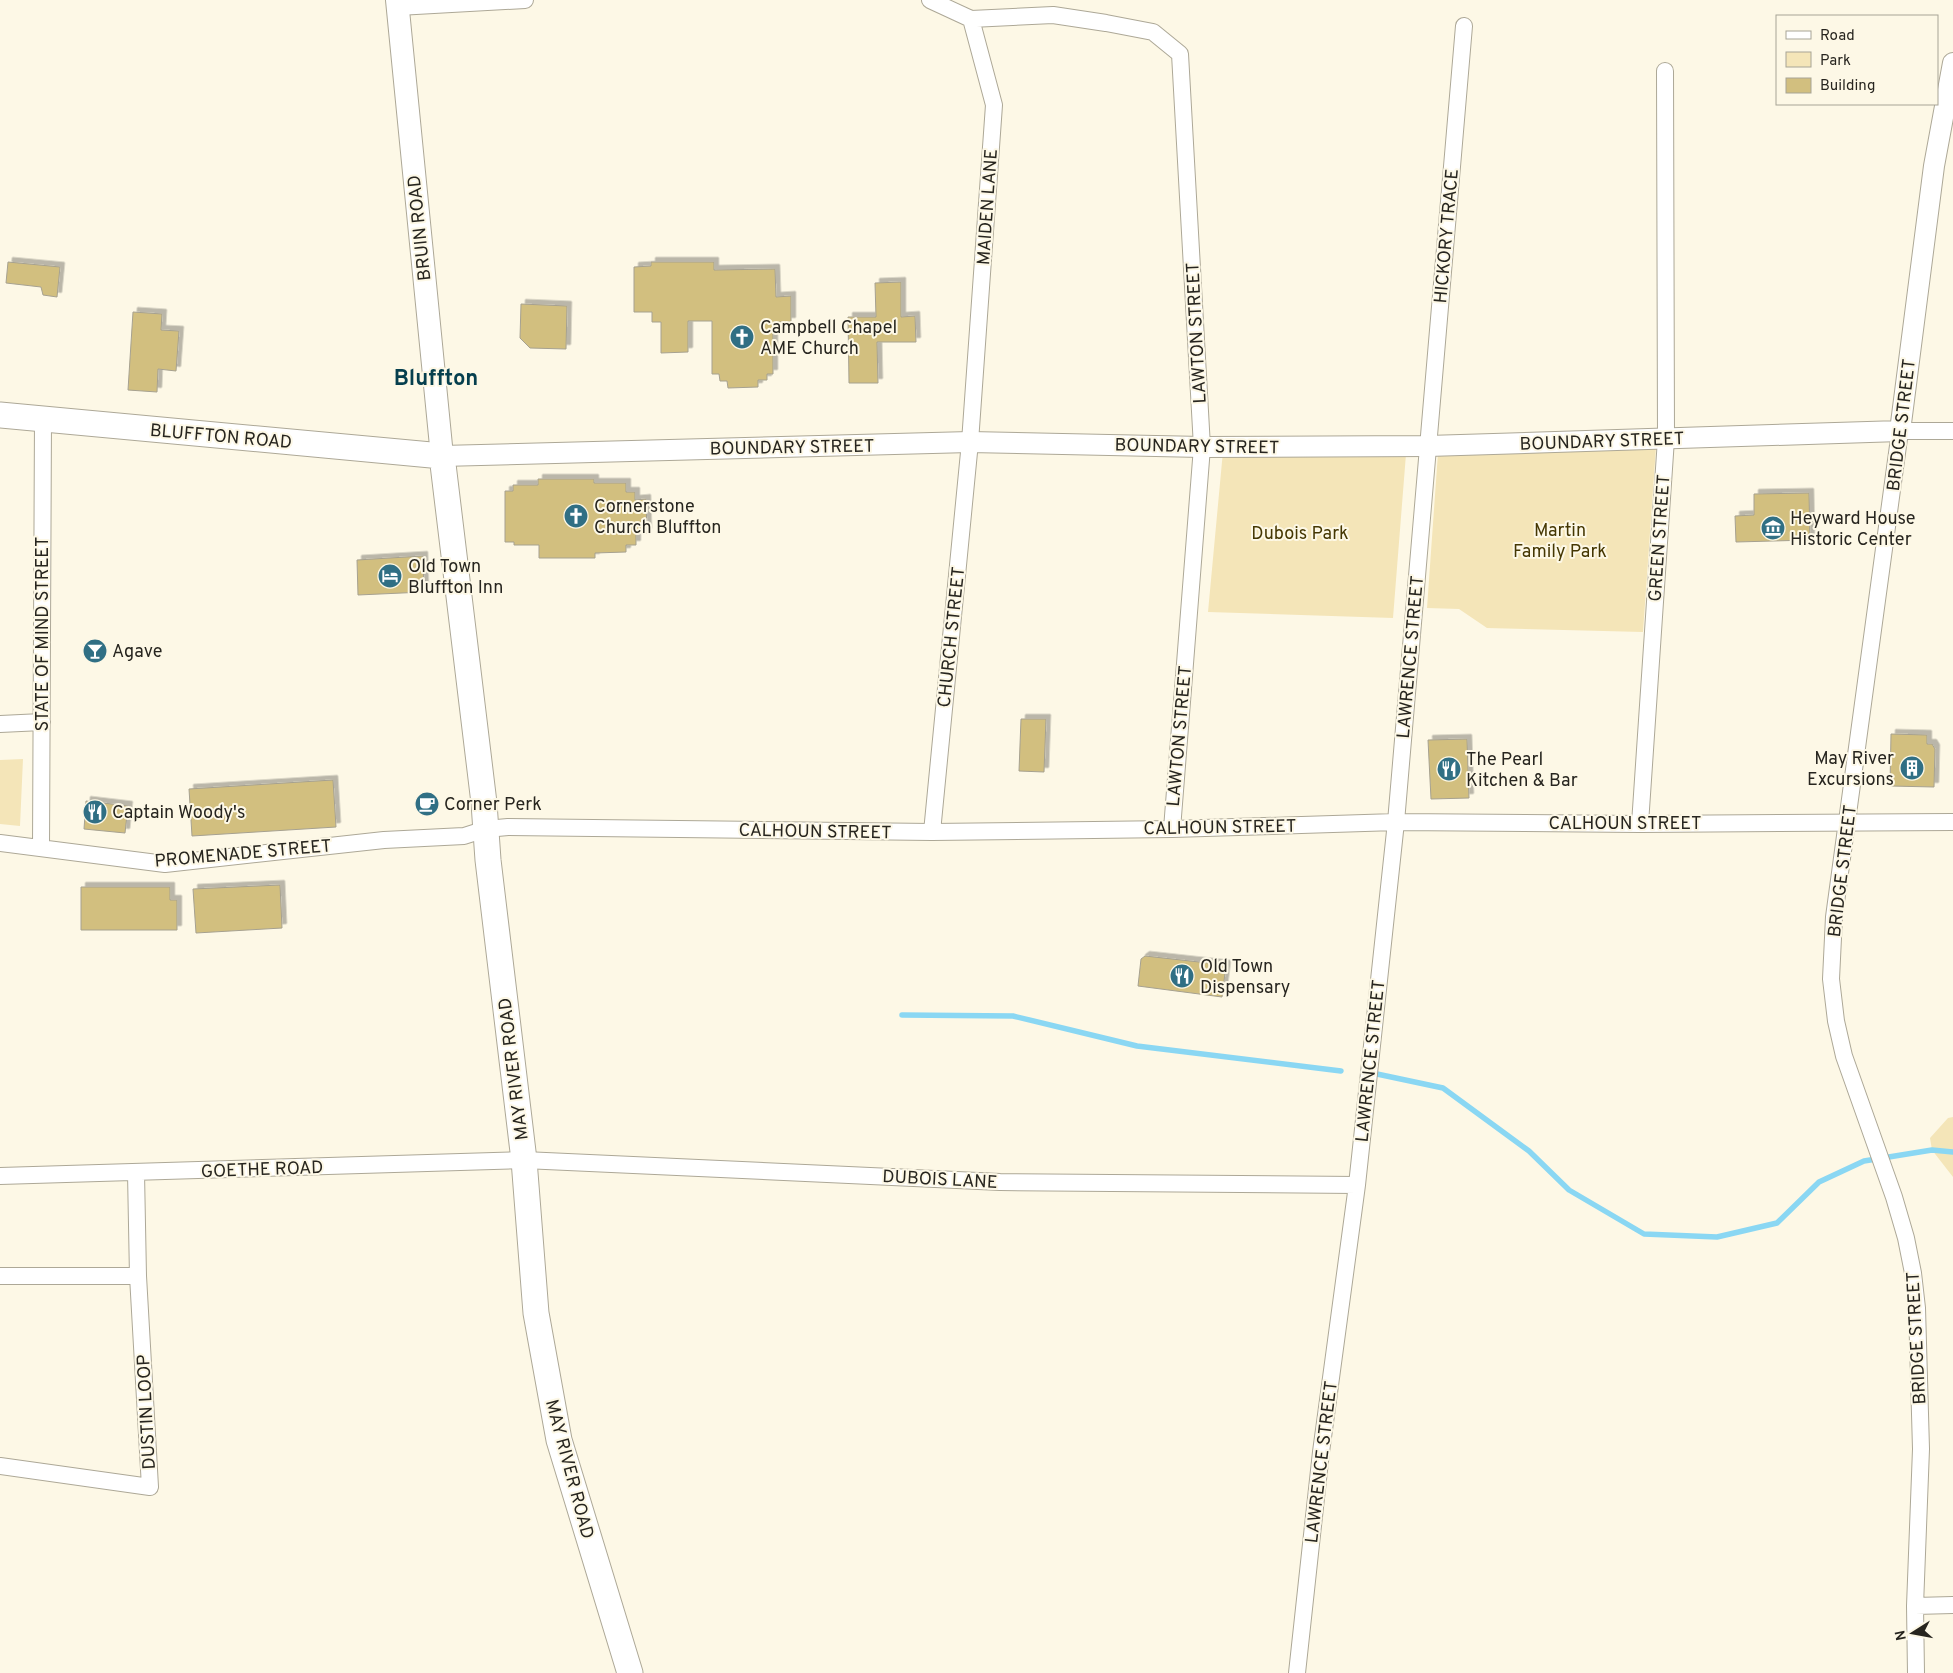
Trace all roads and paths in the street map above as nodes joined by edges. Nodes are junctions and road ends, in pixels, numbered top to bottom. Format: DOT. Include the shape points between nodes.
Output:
graph roads {
  1 [pos="525,0"];
  2 [pos="930,0"];
  3 [pos="398,4"];
  4 [pos="971,19"];
  5 [pos="1464,26"];
  6 [pos="1953,63"];
  7 [pos="1665,71"];
  8 [pos="0,416"];
  9 [pos="43,419"];
  10 [pos="1953,430"];
  11 [pos="1900,431"];
  12 [pos="1666,439"];
  13 [pos="970,442"];
  14 [pos="1428,446"];
  15 [pos="1202,448"];
  16 [pos="442,456"];
  17 [pos="42,722"];
  18 [pos="0,724"];
  19 [pos="1848,821"];
  20 [pos="1396,822"];
  21 [pos="1953,822"];
  22 [pos="1640,824"];
  23 [pos="486,829"];
  24 [pos="1172,829"];
  25 [pos="932,832"];
  26 [pos="0,843"];
  27 [pos="42,848"];
  28 [pos="524,1160"];
  29 [pos="136,1173"];
  30 [pos="0,1176"];
  31 [pos="1357,1185"];
  32 [pos="0,1276"];
  33 [pos="138,1276"];
  34 [pos="0,1466"];
  35 [pos="1953,1605"];
  36 [pos="1915,1606"];
  37 [pos="630,1673"];
  38 [pos="1297,1673"];
  39 [pos="1916,1673"];
  1 -- 3 [label="street"];
  2 -- 4 [label="street"];
  3 -- 16 [label="main road, BRUIN ROAD"];
  4 -- 13 [label="street, MAIDEN LANE" via="994,105"];
  4 -- 15 [label="street, LAWTON STREET" via="1053,15 1106,22 1153,32 1180,54"];
  5 -- 14 [label="street, HICKORY TRACE"];
  6 -- 11 [label="street, BRIDGE STREET" via="1934,166"];
  7 -- 12 [label="street, GREEN STREET"];
  8 -- 9 [label="main road, BLUFFTON ROAD"];
  9 -- 16 [label="main road, BLUFFTON ROAD"];
  9 -- 17 [label="street, STATE OF MIND STREET"];
  10 -- 11 [label="street, BOUNDARY STREET"];
  11 -- 12 [label="street, BOUNDARY STREET"];
  11 -- 19 [label="street, BRIDGE STREET"];
  12 -- 14 [label="street, BOUNDARY STREET"];
  12 -- 22 [label="street, GREEN STREET"];
  13 -- 15 [label="street, BOUNDARY STREET"];
  13 -- 16 [label="street, BOUNDARY STREET"];
  13 -- 25 [label="street, CHURCH STREET"];
  14 -- 15 [label="street, BOUNDARY STREET"];
  14 -- 20 [label="street, LAWRENCE STREET"];
  15 -- 24 [label="street, LAWTON STREET"];
  16 -- 23 [label="main road, MAY RIVER ROAD"];
  17 -- 18 [label="street"];
  17 -- 27 [label="street, STATE OF MIND STREET"];
  19 -- 21 [label="street, CALHOUN STREET"];
  19 -- 22 [label="street, CALHOUN STREET"];
  19 -- 36 [label="street, BRIDGE STREET" via="1834,917 1831,979 1844,1056 1894,1197 1912,1264 1917,1308 1921,1450"];
  20 -- 22 [label="street, CALHOUN STREET"];
  20 -- 24 [label="street, CALHOUN STREET"];
  20 -- 31 [label="street, LAWRENCE STREET"];
  23 -- 25 [label="street, CALHOUN STREET"];
  23 -- 27 [label="street, PROMENADE STREET" via="464,836 384,840 165,864"];
  23 -- 28 [label="main road, MAY RIVER ROAD"];
  24 -- 25 [label="street, CALHOUN STREET"];
  26 -- 27 [label="street, PROMENADE STREET"];
  28 -- 29 [label="street, GOETHE ROAD"];
  28 -- 31 [label="street, DUBOIS LANE" via="1000,1182"];
  28 -- 37 [label="main road, MAY RIVER ROAD" via="536,1313 559,1440"];
  29 -- 30 [label="street, GOETHE ROAD"];
  29 -- 33 [label="street, DUSTIN LOOP"];
  31 -- 38 [label="street, LAWRENCE STREET" via="1321,1452"];
  32 -- 33 [label="street"];
  33 -- 34 [label="street, DUSTIN LOOP" via="150,1488"];
  35 -- 36 [label="street"];
  36 -- 39 [label="street, BRIDGE STREET"];
}
